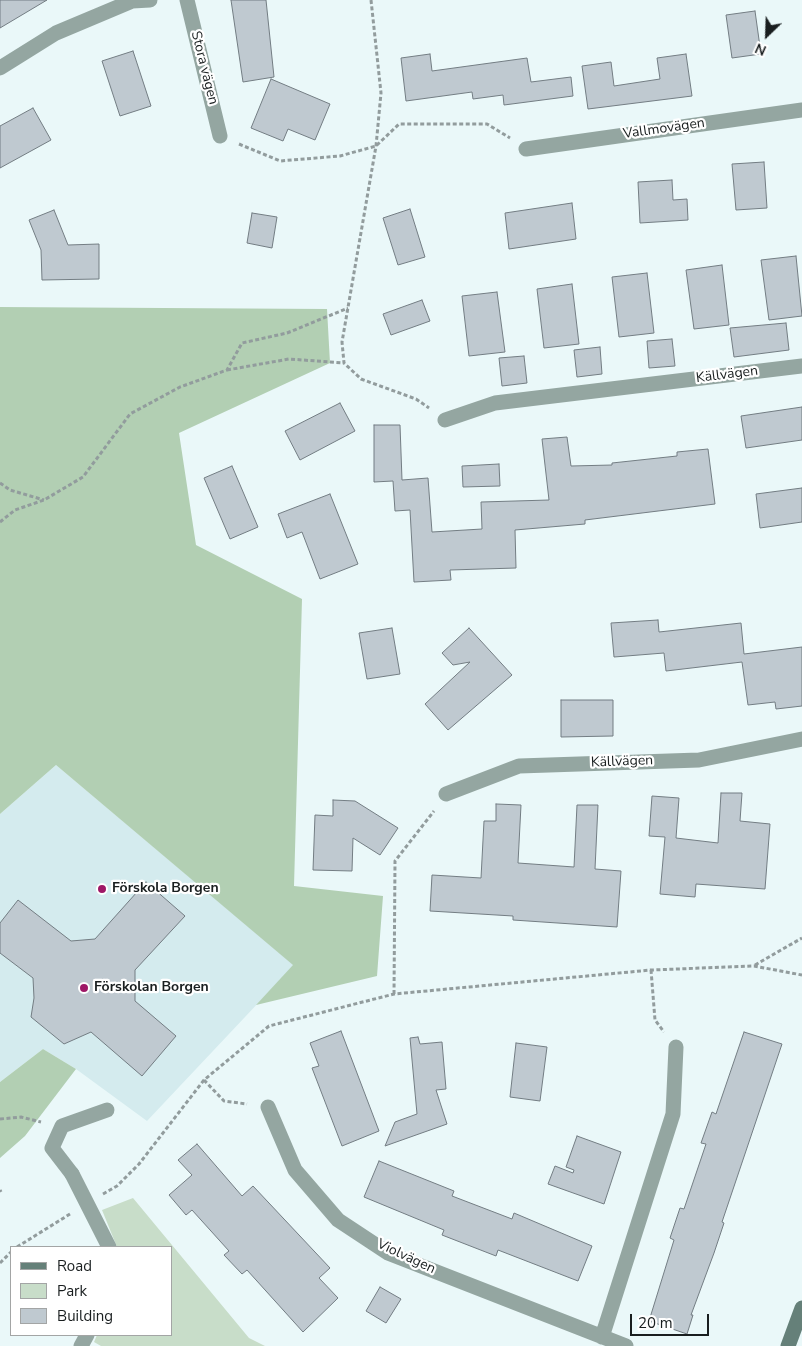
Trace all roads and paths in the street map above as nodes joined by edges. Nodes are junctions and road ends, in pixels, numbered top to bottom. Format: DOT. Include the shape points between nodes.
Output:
graph roads {
  1 [pos="150,0"];
  2 [pos="187,0"];
  3 [pos="371,0"];
  4 [pos="0,68"];
  5 [pos="802,110"];
  6 [pos="220,136"];
  7 [pos="376,146"];
  8 [pos="526,149"];
  9 [pos="348,308"];
  10 [pos="344,363"];
  11 [pos="802,366"];
  12 [pos="227,370"];
  13 [pos="445,420"];
  14 [pos="0,483"];
  15 [pos="44,500"];
  16 [pos="0,522"];
  17 [pos="802,739"];
  18 [pos="446,794"];
  19 [pos="802,938"];
  20 [pos="754,966"];
  21 [pos="651,970"];
  22 [pos="802,975"];
  23 [pos="394,994"];
  24 [pos="676,1047"];
  25 [pos="204,1080"];
  26 [pos="268,1107"];
  27 [pos="107,1110"];
  28 [pos="0,1119"];
  29 [pos="62,1126"];
  30 [pos="87,1204"];
  31 [pos="19,1246"];
  32 [pos="108,1246"];
  33 [pos="10,1253"];
  34 [pos="0,1263"];
  35 [pos="802,1308"];
  36 [pos="602,1337"];
  37 [pos="626,1346"];
  38 [pos="788,1346"];
  1 -- 4 [label="street" via="132,1 56,32"];
  2 -- 6 [label="street, Stora vägen"];
  3 -- 7 [label="path" via="381,93"];
  5 -- 8 [label="street, Vallmovägen"];
  6 -- 7 [label="path" via="280,161 340,156"];
  7 -- 8 [label="path" via="399,124 487,124"];
  7 -- 9 [label="path"];
  9 -- 10 [label="path" via="342,342"];
  9 -- 12 [label="path" via="287,333 242,343"];
  10 -- 12 [label="path" via="289,359"];
  10 -- 13 [label="path" via="361,380 416,398"];
  11 -- 13 [label="street, Källvägen" via="495,403"];
  12 -- 15 [label="path" via="180,387 130,414 84,477"];
  14 -- 15 [label="path" via="10,490"];
  15 -- 16 [label="path" via="16,510"];
  17 -- 18 [label="street, Källvägen" via="698,760 519,766"];
  18 -- 23 [label="path" via="395,861"];
  19 -- 20 [label="path"];
  20 -- 21 [label="path"];
  20 -- 22 [label="path"];
  21 -- 23 [label="path"];
  21 -- 24 [label="path" via="655,1020"];
  23 -- 25 [label="path" via="269,1026"];
  24 -- 36 [label="street" via="673,1114"];
  25 -- 26 [label="path" via="224,1101"];
  25 -- 30 [label="path" via="138,1164 117,1186"];
  26 -- 36 [label="street, Violvägen" via="295,1170 338,1220 388,1253"];
  27 -- 29 [label="street"];
  28 -- 29 [label="path" via="21,1117"];
  29 -- 30 [label="street" via="52,1148 72,1174"];
  30 -- 31 [label="path"];
  30 -- 32 [label="street"];
  33 -- 34 [label="path"];
  35 -- 38 [label="street"];
  36 -- 37 [label="street, Violvägen"];
}
